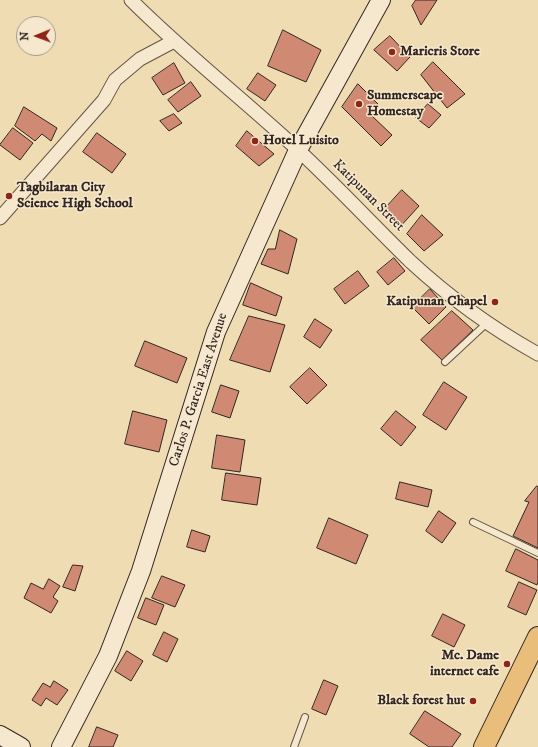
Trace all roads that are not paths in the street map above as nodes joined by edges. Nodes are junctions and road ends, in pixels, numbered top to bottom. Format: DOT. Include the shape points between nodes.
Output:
graph roads {
  1 [pos="131,0"];
  2 [pos="381,0"];
  3 [pos="174,41"];
  4 [pos="298,150"];
  5 [pos="0,218"];
  6 [pos="488,322"];
  7 [pos="538,354"];
  8 [pos="445,362"];
  9 [pos="473,522"];
  10 [pos="538,553"];
  11 [pos="538,637"];
  12 [pos="305,718"];
  13 [pos="0,735"];
  14 [pos="21,747"];
  15 [pos="61,747"];
  16 [pos="294,747"];
  17 [pos="484,747"];
  1 -- 3 [label="street, Katipunan Street"];
  2 -- 4 [label="main road, Carlos P. Garcia East Avenue"];
  3 -- 4 [label="street, Katipunan Street"];
  3 -- 5 [label="street" via="140,59 115,80 104,100"];
  4 -- 6 [label="street, Katipunan Street" via="412,263 462,305"];
  4 -- 15 [label="main road, Carlos P. Garcia East Avenue" via="216,332 141,571 108,656"];
  6 -- 7 [label="street, Katipunan Street" via="517,343"];
  6 -- 8 [label="lane"];
  9 -- 10 [label="lane"];
  11 -- 17 [label="main road"];
  12 -- 16 [label="lane"];
  13 -- 14 [label="main road"];
}
